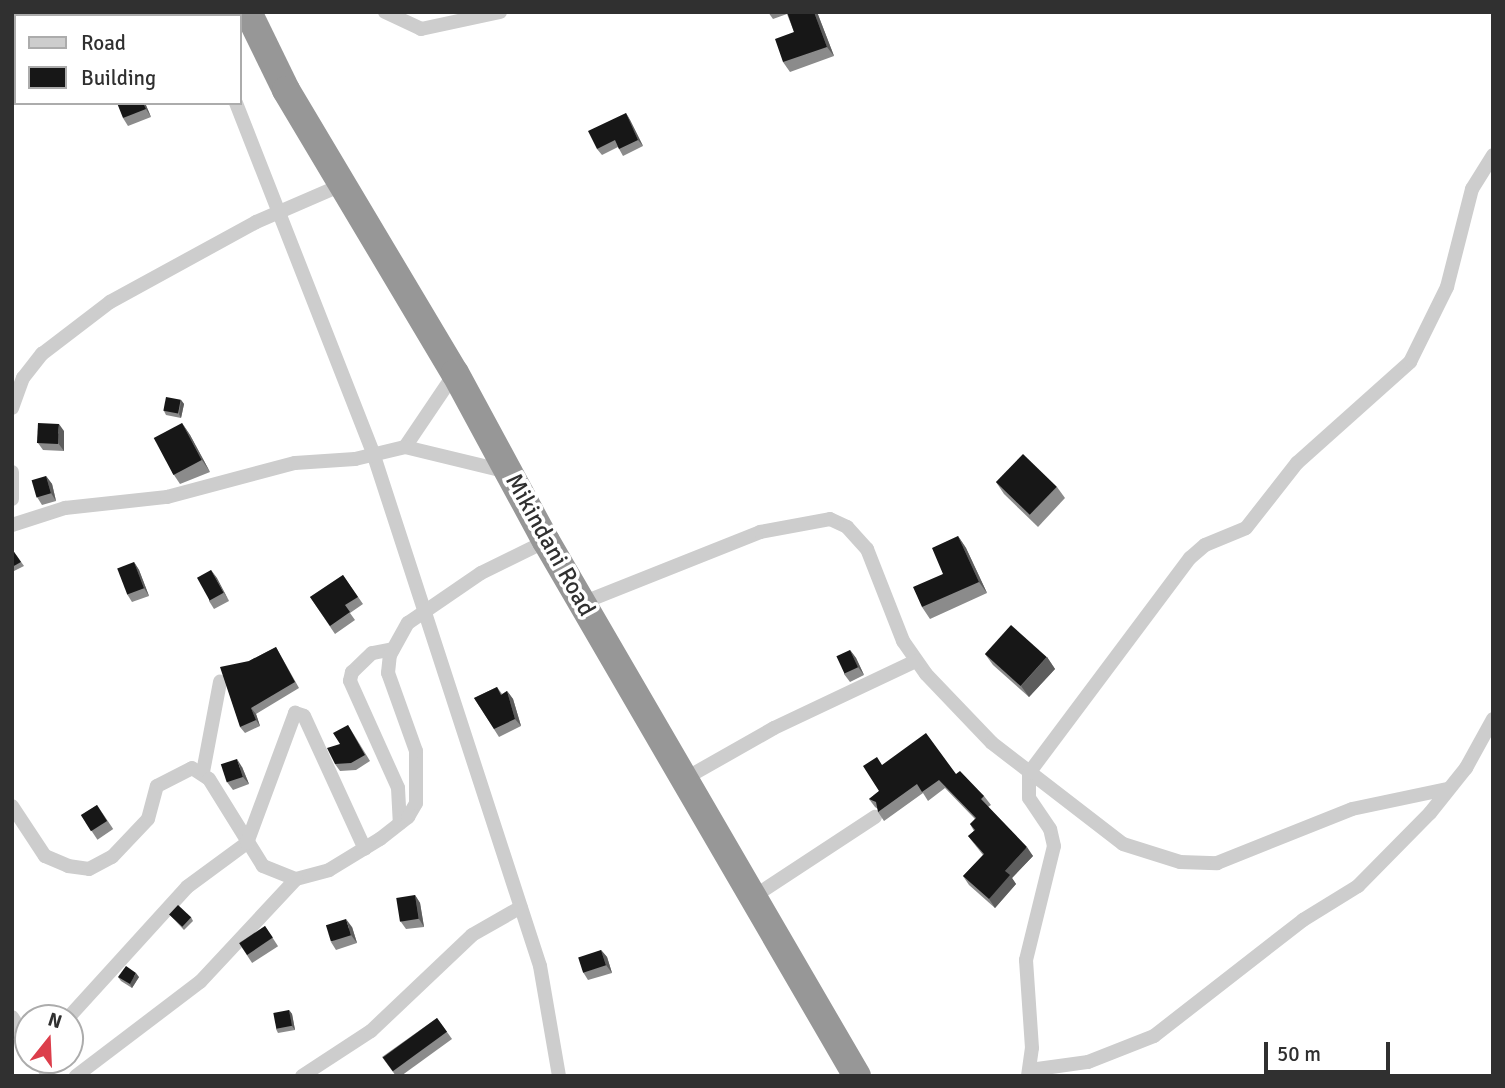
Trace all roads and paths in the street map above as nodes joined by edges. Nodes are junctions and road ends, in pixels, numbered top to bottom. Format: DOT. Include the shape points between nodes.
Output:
graph roads {
  1 [pos="248,12"];
  2 [pos="385,12"];
  3 [pos="500,12"];
  4 [pos="237,105"];
  5 [pos="1493,155"];
  6 [pos="344,184"];
  7 [pos="276,213"];
  8 [pos="455,373"];
  9 [pos="12,408"];
  10 [pos="405,447"];
  11 [pos="374,456"];
  12 [pos="12,472"];
  13 [pos="509,472"];
  14 [pos="12,499"];
  15 [pos="12,525"];
  16 [pos="546,541"];
  17 [pos="582,603"];
  18 [pos="422,612"];
  19 [pos="393,649"];
  20 [pos="916,661"];
  21 [pos="220,682"];
  22 [pos="1493,719"];
  23 [pos="203,772"];
  24 [pos="1029,773"];
  25 [pos="686,778"];
  26 [pos="1447,789"];
  27 [pos="12,806"];
  28 [pos="875,817"];
  29 [pos="400,823"];
  30 [pos="247,843"];
  31 [pos="365,849"];
  32 [pos="296,879"];
  33 [pos="753,897"];
  34 [pos="521,907"];
  35 [pos="81,1004"];
  36 [pos="1029,1073"];
  37 [pos="76,1076"];
  38 [pos="302,1076"];
  39 [pos="559,1076"];
  40 [pos="857,1076"];
  1 -- 6 [label="highway, Mikindani Road" via="286,90"];
  2 -- 3 [label="street" via="421,29"];
  4 -- 7 [label="street"];
  5 -- 24 [label="street" via="1472,189 1447,287 1409,362 1297,463 1246,528 1205,545 1190,558"];
  6 -- 7 [label="street"];
  6 -- 8 [label="highway, Mikindani Road"];
  7 -- 9 [label="street" via="110,302 53,343 23,378"];
  7 -- 11 [label="street"];
  8 -- 10 [label="street"];
  8 -- 13 [label="highway, Mikindani Road"];
  10 -- 11 [label="street"];
  10 -- 13 [label="street"];
  11 -- 15 [label="street" via="295,463 176,495 84,504"];
  11 -- 18 [label="street"];
  12 -- 14 [label="street"];
  13 -- 16 [label="highway, Mikindani Road"];
  16 -- 17 [label="highway, Mikindani Road"];
  16 -- 18 [label="street" via="481,573"];
  17 -- 20 [label="street" via="760,533 830,519 847,527 867,549 893,618"];
  17 -- 25 [label="highway, Mikindani Road"];
  18 -- 19 [label="street" via="408,623"];
  18 -- 34 [label="street"];
  19 -- 29 [label="street" via="389,678 411,732 419,778 416,803"];
  19 -- 29 [label="street" via="372,653 352,672 350,681 398,789"];
  20 -- 24 [label="street" via="976,728"];
  20 -- 25 [label="street" via="774,728"];
  21 -- 23 [label="street"];
  22 -- 26 [label="street" via="1465,768"];
  23 -- 27 [label="street" via="182,770 156,786 148,820 112,856 89,869 45,856"];
  23 -- 30 [label="street"];
  24 -- 26 [label="street" via="1116,841 1180,862 1217,863 1242,857 1352,809"];
  24 -- 36 [label="street" via="1029,799 1050,828 1054,846 1026,960"];
  25 -- 33 [label="highway, Mikindani Road"];
  26 -- 36 [label="street" via="1398,848 1358,886 1303,920 1154,1036 1088,1062"];
  28 -- 33 [label="street"];
  29 -- 31 [label="street"];
  30 -- 31 [label="street" via="291,718 298,712 306,719"];
  30 -- 32 [label="street" via="263,866"];
  30 -- 35 [label="street" via="187,887"];
  31 -- 32 [label="street" via="329,870"];
  32 -- 37 [label="street" via="200,982"];
  33 -- 40 [label="highway, Mikindani Road"];
  34 -- 38 [label="street" via="472,936 379,1024"];
  34 -- 39 [label="street" via="540,965"];
}
